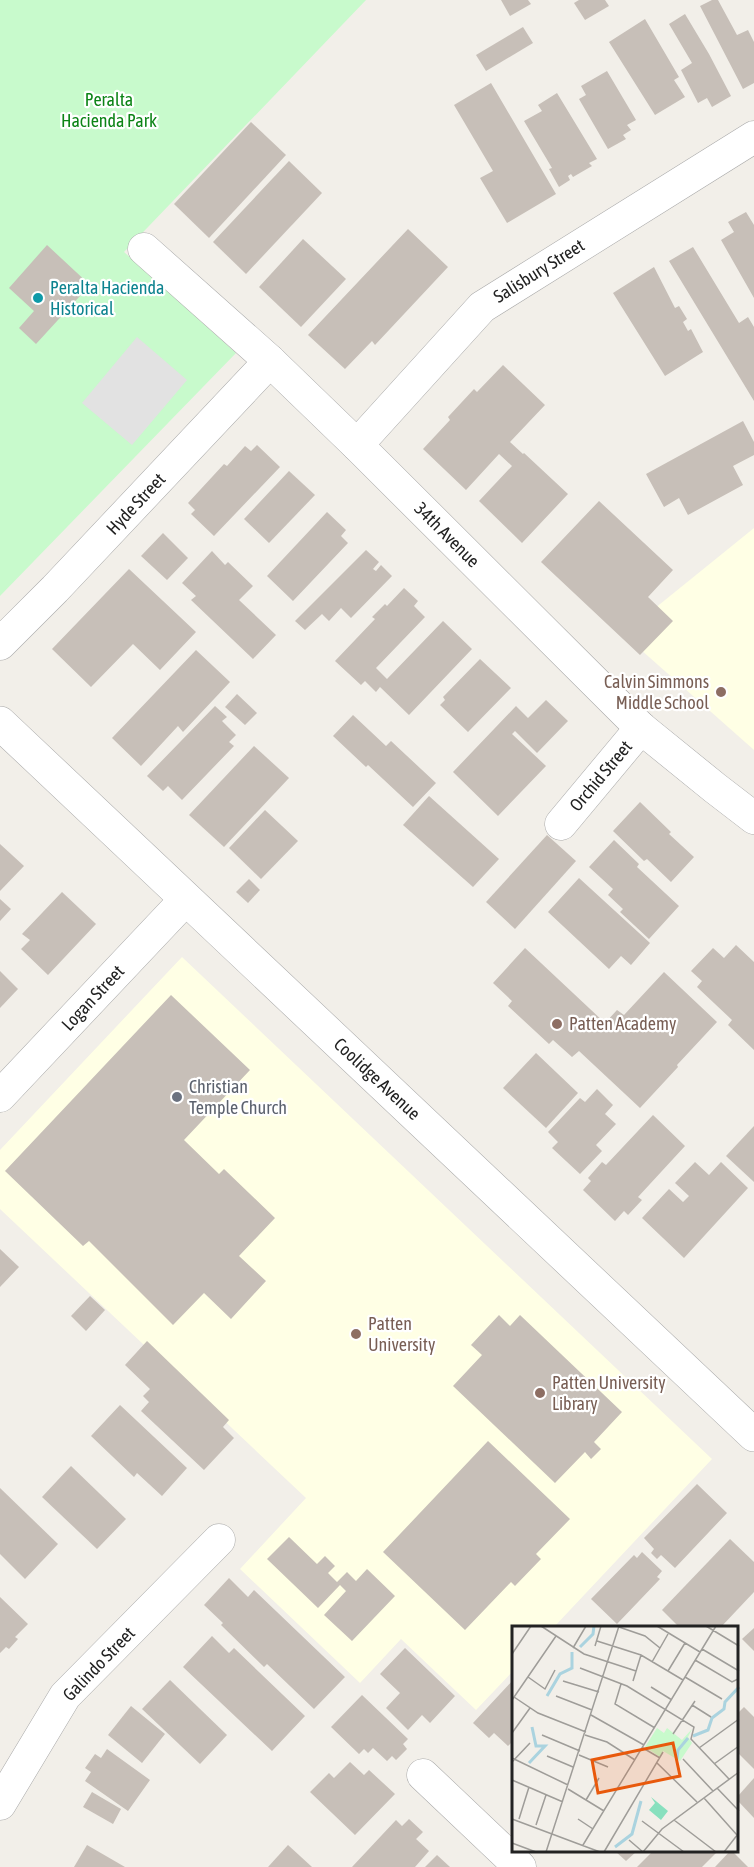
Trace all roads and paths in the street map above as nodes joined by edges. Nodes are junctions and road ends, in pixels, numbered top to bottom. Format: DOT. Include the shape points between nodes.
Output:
graph roads {
  1 [pos="754,137"];
  2 [pos="144,249"];
  3 [pos="270,361"];
  4 [pos="357,445"];
  5 [pos="0,644"];
  6 [pos="0,723"];
  7 [pos="641,728"];
  8 [pos="754,818"];
  9 [pos="561,824"];
  10 [pos="186,899"];
  11 [pos="0,1096"];
  12 [pos="754,1435"];
  13 [pos="219,1540"];
  14 [pos="423,1775"];
  15 [pos="0,1804"];
  16 [pos="520,1867"];
  1 -- 4 [label="street, Salisbury Street" via="482,307"];
  2 -- 3 [label="street, 34th Avenue"];
  3 -- 4 [label="street, 34th Avenue"];
  3 -- 5 [label="street, Hyde Street"];
  4 -- 7 [label="street, 34th Avenue"];
  6 -- 10 [label="street, Coolidge Avenue"];
  7 -- 8 [label="street, 34th Avenue"];
  7 -- 9 [label="street, Orchid Street"];
  10 -- 11 [label="street, Logan Street"];
  10 -- 12 [label="street, Coolidge Avenue"];
  13 -- 15 [label="street, Galindo Street" via="65,1696"];
  14 -- 16 [label="street"];
}
